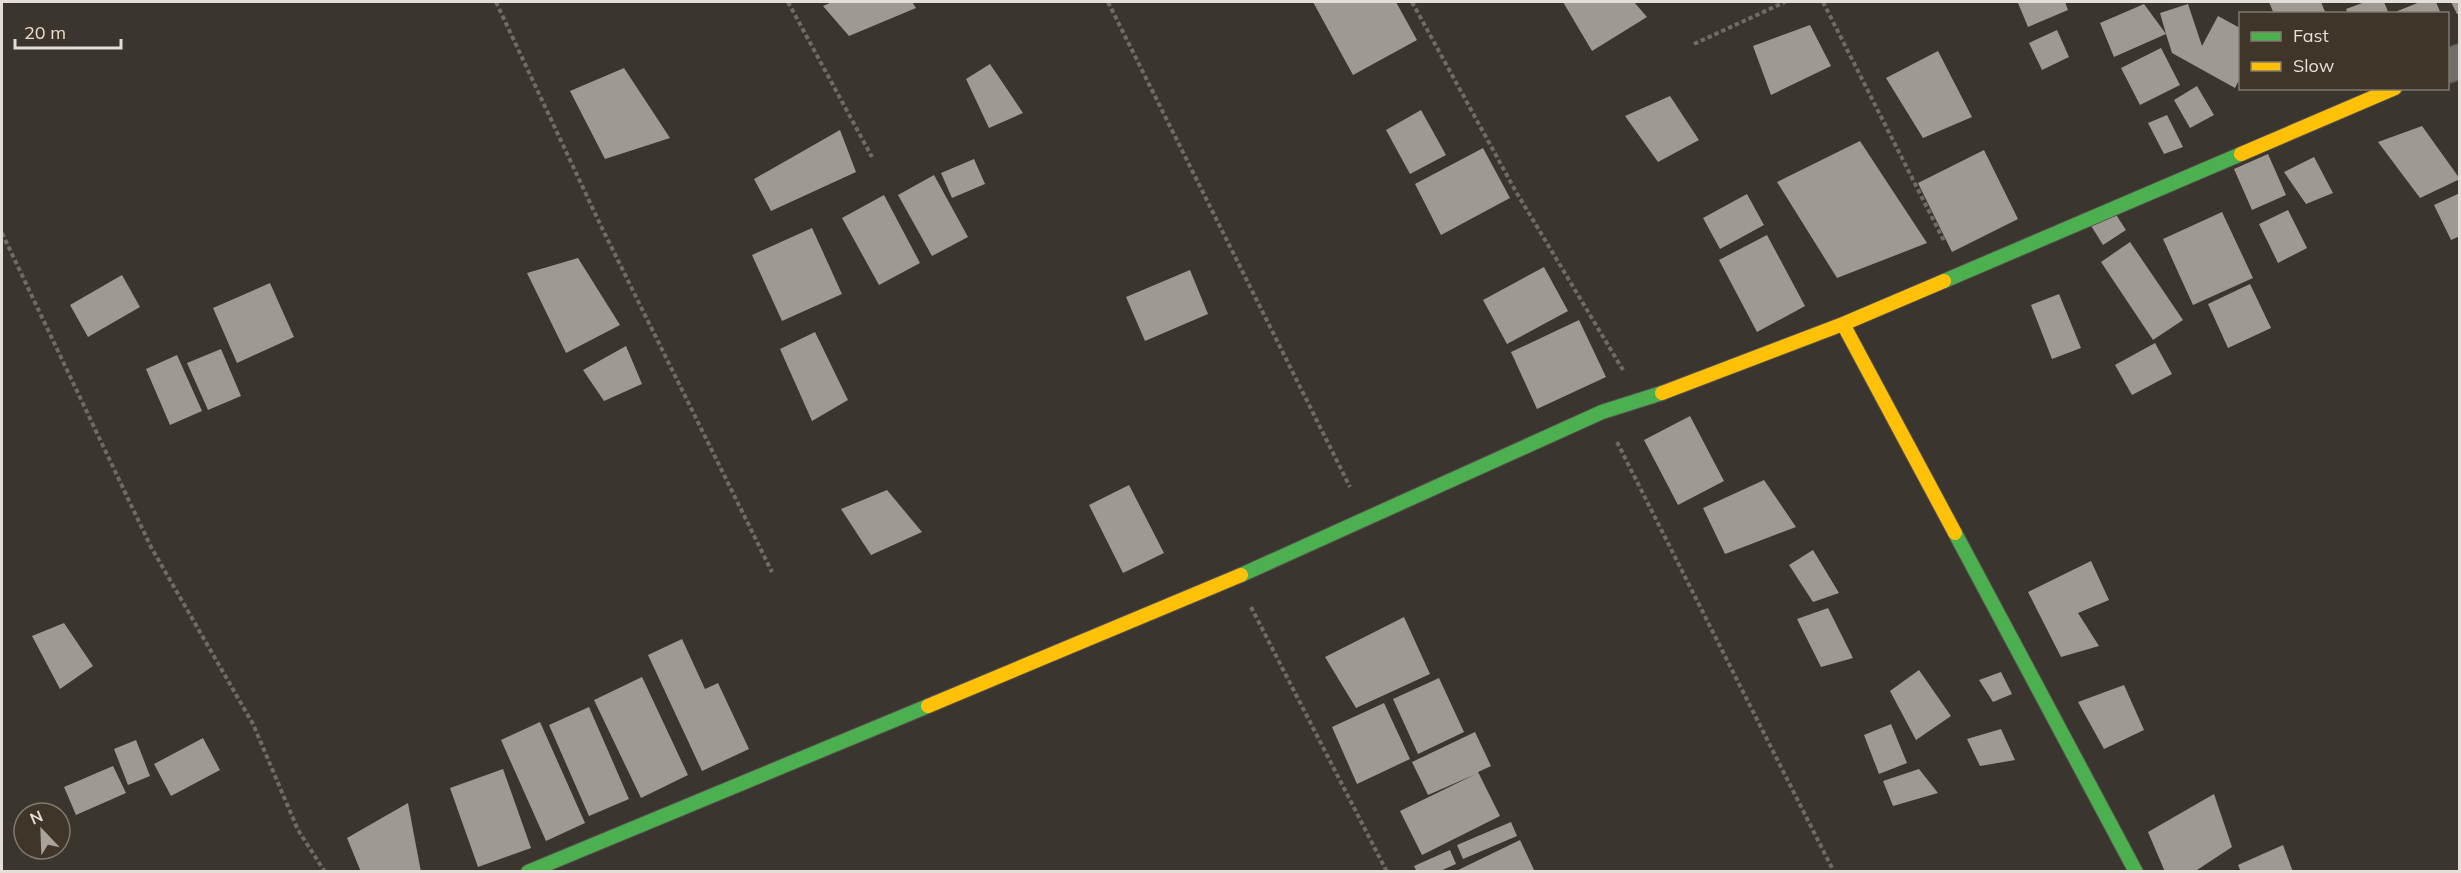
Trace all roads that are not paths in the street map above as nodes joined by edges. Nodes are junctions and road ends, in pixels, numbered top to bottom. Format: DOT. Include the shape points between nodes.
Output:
graph roads {
  1 [pos="2390,90"];
  2 [pos="1843,324"];
  3 [pos="528,872"];
  4 [pos="2136,872"];
  1 -- 2 [label="street"];
  2 -- 3 [label="street" via="1642,401 1602,412 1236,577"];
  2 -- 4 [label="street"];
}
